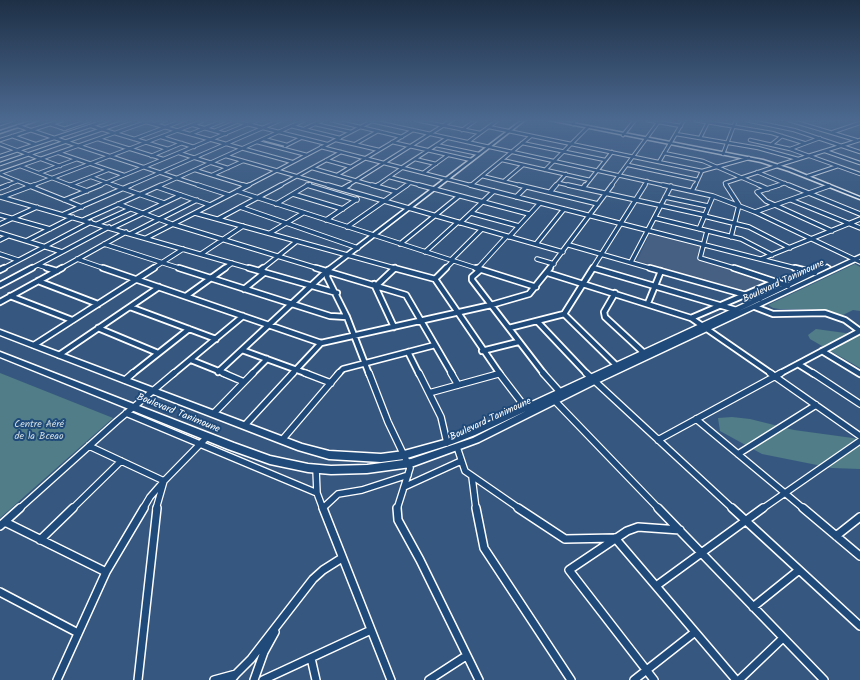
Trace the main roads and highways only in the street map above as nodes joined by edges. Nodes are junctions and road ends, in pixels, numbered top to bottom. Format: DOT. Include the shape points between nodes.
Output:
graph roads {
  1 [pos="482,152"];
  2 [pos="717,152"];
  3 [pos="724,153"];
  4 [pos="772,163"];
  5 [pos="778,165"];
  6 [pos="860,197"];
  7 [pos="860,252"];
  8 [pos="856,259"];
  9 [pos="328,270"];
  10 [pos="706,327"];
  11 [pos="0,332"];
  12 [pos="0,354"];
  13 [pos="592,379"];
  1 -- 9 [label="main road"];
  2 -- 3 [label="main road"];
  3 -- 4 [label="main road"];
  3 -- 4 [label="main road"];
  4 -- 5 [label="main road"];
  5 -- 6 [label="main road"];
  5 -- 6 [label="main road"];
  7 -- 8 [label="main road, Boulevard Tanimoune"];
  8 -- 10 [label="main road, Boulevard Tanimoune" via="755,307"];
  8 -- 10 [label="main road, Boulevard Tanimoune" via="816,273 760,298"];
  10 -- 13 [label="main road, Boulevard Tanimoune"];
  10 -- 13 [label="main road, Boulevard Tanimoune" via="644,353"];
  11 -- 13 [label="main road, Boulevard Tanimoune" via="304,448 368,458 404,455 447,443"];
  12 -- 13 [label="main road, Boulevard Tanimoune" via="270,460 316,469 366,470 408,464 476,440 555,401"];
}
